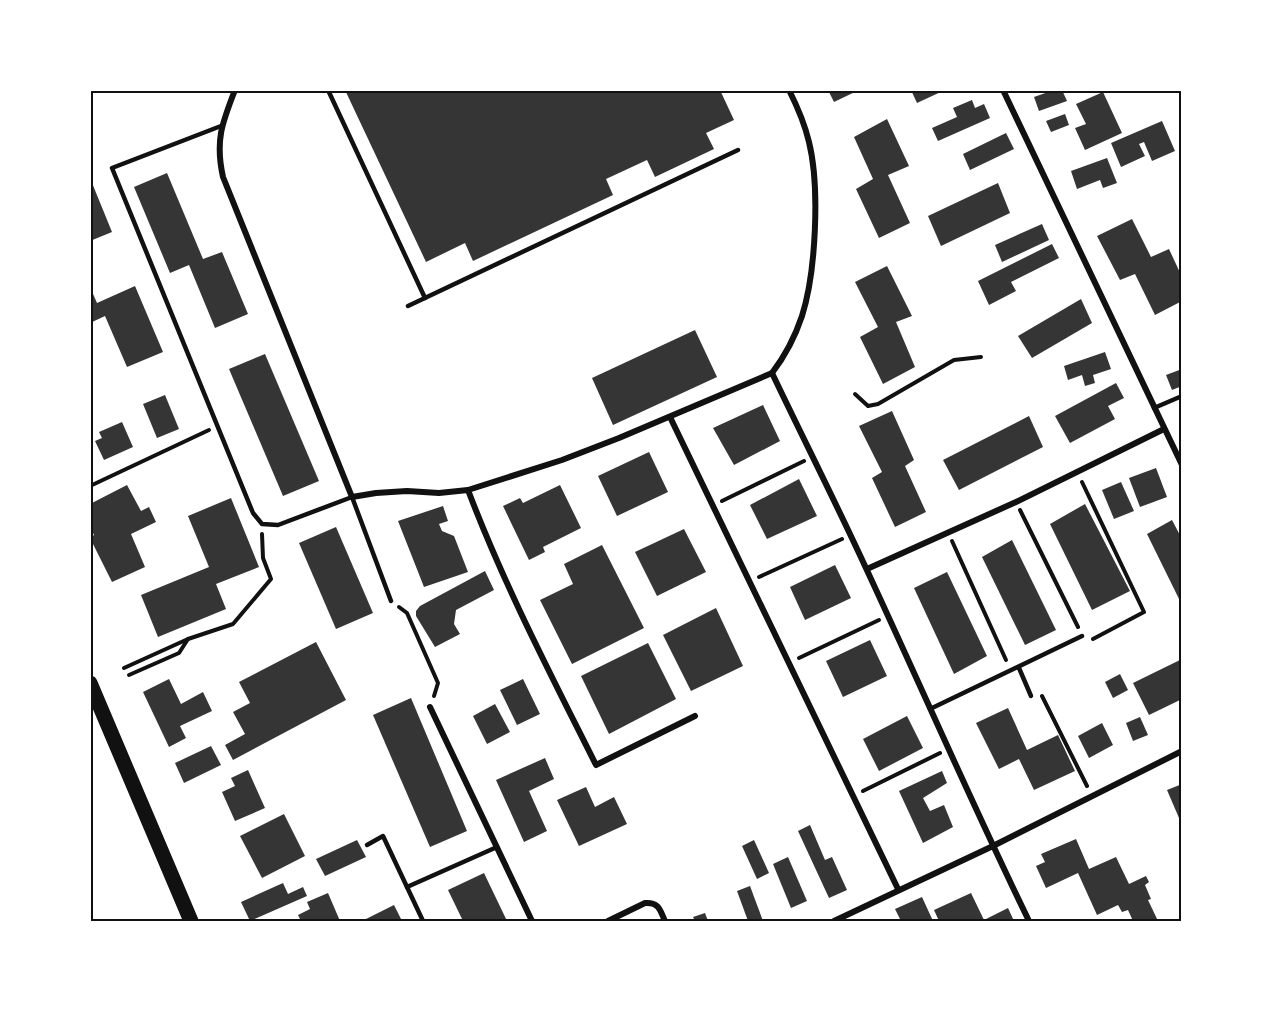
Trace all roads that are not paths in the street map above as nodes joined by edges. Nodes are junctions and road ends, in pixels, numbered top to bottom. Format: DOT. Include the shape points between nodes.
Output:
graph roads {
  1 [pos="235,90"];
  2 [pos="328,90"];
  3 [pos="789,90"];
  4 [pos="1003,90"];
  5 [pos="221,126"];
  6 [pos="738,150"];
  7 [pos="425,298"];
  8 [pos="408,306"];
  9 [pos="772,373"];
  10 [pos="1182,396"];
  11 [pos="1155,408"];
  12 [pos="670,417"];
  13 [pos="1164,429"];
  14 [pos="1181,461"];
  15 [pos="468,490"];
  16 [pos="352,497"];
  17 [pos="867,569"];
  18 [pos="391,602"];
  19 [pos="1082,636"];
  20 [pos="1019,668"];
  21 [pos="90,683"];
  22 [pos="1031,696"];
  23 [pos="430,707"];
  24 [pos="930,709"];
  25 [pos="695,716"];
  26 [pos="1182,751"];
  27 [pos="367,845"];
  28 [pos="993,846"];
  29 [pos="497,847"];
  30 [pos="407,887"];
  31 [pos="898,889"];
  32 [pos="191,921"];
  33 [pos="423,921"];
  34 [pos="531,921"];
  35 [pos="608,921"];
  36 [pos="665,921"];
  37 [pos="834,921"];
  38 [pos="1029,921"];
  1 -- 5 [label="street"];
  2 -- 7 [label="lane"];
  3 -- 9 [label="street" via="809,142 816,191 814,242 802,315 784,358"];
  4 -- 11 [label="street"];
  5 -- 16 [label="street" via="218,155 223,177"];
  5 -- 16 [label="lane" via="112,168 253,513 262,524 278,525"];
  6 -- 7 [label="lane"];
  7 -- 8 [label="lane"];
  9 -- 12 [label="street"];
  9 -- 17 [label="street"];
  10 -- 11 [label="lane"];
  11 -- 13 [label="street"];
  12 -- 15 [label="street" via="562,460"];
  12 -- 31 [label="street"];
  13 -- 14 [label="street"];
  13 -- 17 [label="street"];
  15 -- 16 [label="street"];
  15 -- 25 [label="street" via="513,598 596,765"];
  16 -- 18 [label="lane"];
  17 -- 24 [label="street"];
  19 -- 20 [label="lane"];
  20 -- 22 [label="lane"];
  20 -- 24 [label="lane"];
  21 -- 32 [label="main road"];
  23 -- 29 [label="street"];
  24 -- 28 [label="street"];
  26 -- 28 [label="street"];
  27 -- 30 [label="lane" via="383,836"];
  28 -- 31 [label="street"];
  28 -- 38 [label="street"];
  29 -- 30 [label="lane"];
  29 -- 34 [label="street"];
  30 -- 33 [label="lane"];
  31 -- 37 [label="street"];
  35 -- 36 [label="street" via="652,903 658,905"];
}
